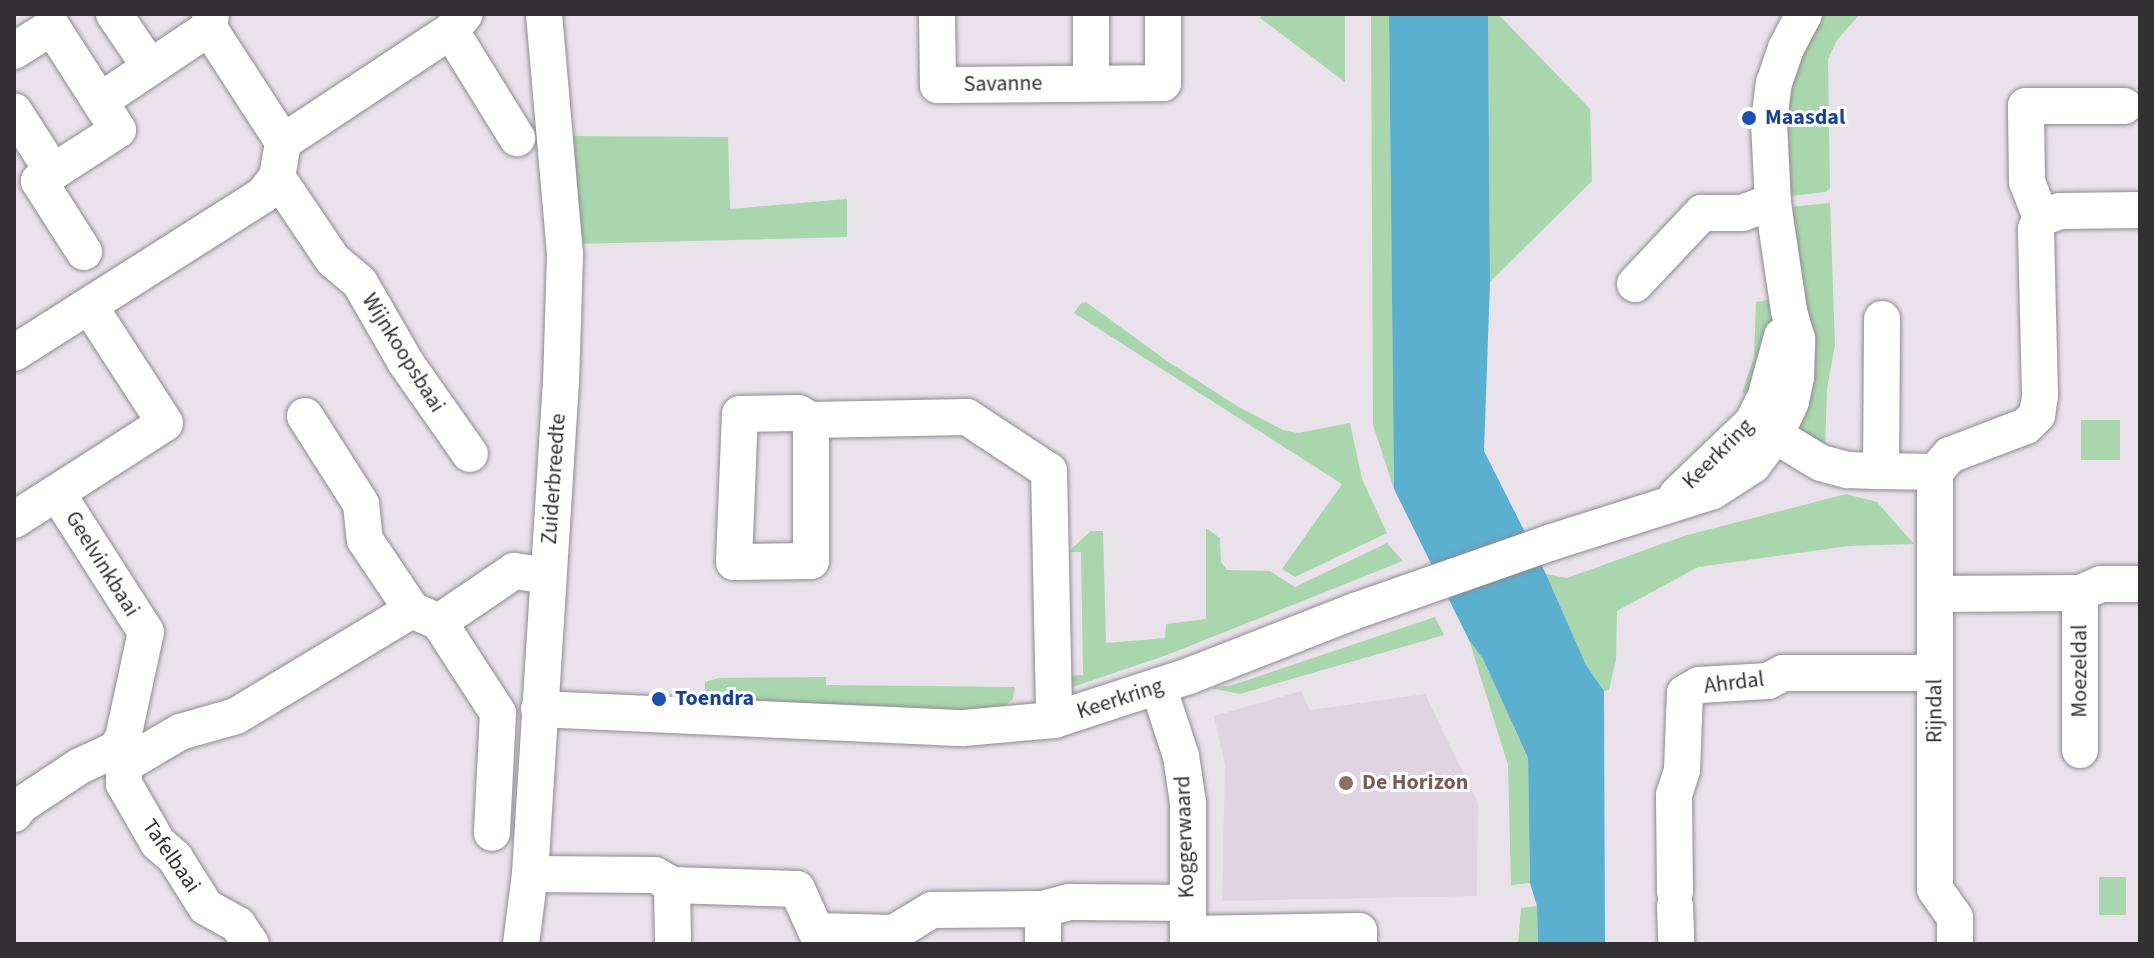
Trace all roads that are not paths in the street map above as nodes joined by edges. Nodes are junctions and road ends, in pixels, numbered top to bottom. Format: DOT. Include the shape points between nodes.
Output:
graph roads {
  1 [pos="114,14"];
  2 [pos="544,14"];
  3 [pos="937,14"];
  4 [pos="1091,14"];
  5 [pos="1163,14"];
  6 [pos="1804,14"];
  7 [pos="61,20"];
  8 [pos="210,21"];
  9 [pos="458,22"];
  10 [pos="14,51"];
  11 [pos="150,67"];
  12 [pos="1091,82"];
  13 [pos="100,101"];
  14 [pos="2124,106"];
  15 [pos="14,111"];
  16 [pos="517,138"];
  17 [pos="283,142"];
  18 [pos="53,172"];
  19 [pos="277,177"];
  20 [pos="1773,202"];
  21 [pos="2140,210"];
  22 [pos="2041,218"];
  23 [pos="84,252"];
  24 [pos="1635,284"];
  25 [pos="90,307"];
  26 [pos="1882,319"];
  27 [pos="14,353"];
  28 [pos="305,416"];
  29 [pos="811,420"];
  30 [pos="1764,429"];
  31 [pos="470,454"];
  32 [pos="1881,471"];
  33 [pos="1935,472"];
  34 [pos="57,493"];
  35 [pos="14,520"];
  36 [pos="548,576"];
  37 [pos="2140,584"];
  38 [pos="2080,593"];
  39 [pos="1935,594"];
  40 [pos="425,616"];
  41 [pos="1935,673"];
  42 [pos="1158,686"];
  43 [pos="539,709"];
  44 [pos="1054,720"];
  45 [pos="2080,750"];
  46 [pos="120,758"];
  47 [pos="14,814"];
  48 [pos="492,833"];
  49 [pos="530,874"];
  50 [pos="672,885"];
  51 [pos="1043,927"];
  52 [pos="1187,927"];
  53 [pos="816,937"];
  54 [pos="251,944"];
  55 [pos="521,944"];
  56 [pos="673,944"];
  57 [pos="1359,944"];
  58 [pos="1676,944"];
  59 [pos="1955,944"];
  1 -- 11 [label="street"];
  2 -- 36 [label="street, Zuiderbreedte" via="565,254"];
  3 -- 12 [label="street, Savanne" via="938,85"];
  4 -- 12 [label="street"];
  5 -- 12 [label="street, Savanne" via="1163,83"];
  6 -- 20 [label="street, Keerkring" via="1786,48 1770,104"];
  7 -- 10 [label="street"];
  7 -- 13 [label="street"];
  8 -- 11 [label="street"];
  8 -- 17 [label="street"];
  9 -- 16 [label="street"];
  9 -- 17 [label="street"];
  11 -- 13 [label="street"];
  13 -- 18 [label="street" via="118,130"];
  14 -- 22 [label="street" via="2026,106 2027,182"];
  15 -- 18 [label="street"];
  17 -- 19 [label="street"];
  18 -- 23 [label="street" via="39,181"];
  19 -- 25 [label="street" via="263,195"];
  19 -- 31 [label="street, Wijnkoopsbaai" via="333,260 360,283 406,363"];
  20 -- 24 [label="street" via="1742,213 1702,213"];
  20 -- 30 [label="street, Keerkring" via="1789,311 1766,395"];
  21 -- 22 [label="street" via="2060,211"];
  22 -- 33 [label="street" via="2036,229 2037,415 2026,426 1950,455"];
  25 -- 27 [label="street"];
  25 -- 34 [label="street" via="165,423"];
  26 -- 32 [label="street"];
  28 -- 40 [label="street" via="361,504 365,540"];
  29 -- 44 [label="street" via="967,417 1049,471"];
  30 -- 32 [label="street" via="1824,464"];
  30 -- 42 [label="street, Keerkring" via="1670,502"];
  32 -- 33 [label="street"];
  33 -- 39 [label="street, Rijndal"];
  34 -- 35 [label="street"];
  34 -- 46 [label="street, Geelvinkbaai" via="146,632"];
  36 -- 40 [label="street" via="514,571"];
  36 -- 43 [label="street, Zuiderbreedte"];
  37 -- 38 [label="street, Moezeldal" via="2101,584"];
  38 -- 39 [label="street, Moezeldal"];
  38 -- 45 [label="street, Moezeldal"];
  39 -- 41 [label="street, Rijndal"];
  40 -- 46 [label="street" via="236,716 180,732"];
  40 -- 48 [label="street" via="498,713"];
  41 -- 58 [label="street, Ahrdal" via="1783,673 1768,681 1699,685 1685,693 1682,770 1674,795"];
  41 -- 59 [label="street, Rijndal" via="1935,889 1955,918"];
  42 -- 44 [label="street, Keerkring"];
  42 -- 52 [label="street, Koggerwaard" via="1181,756 1188,803"];
  43 -- 44 [label="street, Keerkring" via="964,728"];
  43 -- 49 [label="street, Zuiderbreedte"];
  46 -- 47 [label="street" via="80,766"];
  46 -- 54 [label="street, Tafelbaai" via="124,784 158,843 175,858 206,907 238,925"];
  49 -- 50 [label="street" via="655,875"];
  49 -- 55 [label="street, Zuiderbreedte"];
  50 -- 53 [label="street" via="797,889"];
  50 -- 56 [label="street"];
  51 -- 52 [label="street" via="1070,902"];
  51 -- 53 [label="street" via="932,910 894,933"];
  52 -- 57 [label="street" via="1359,931"];
}
